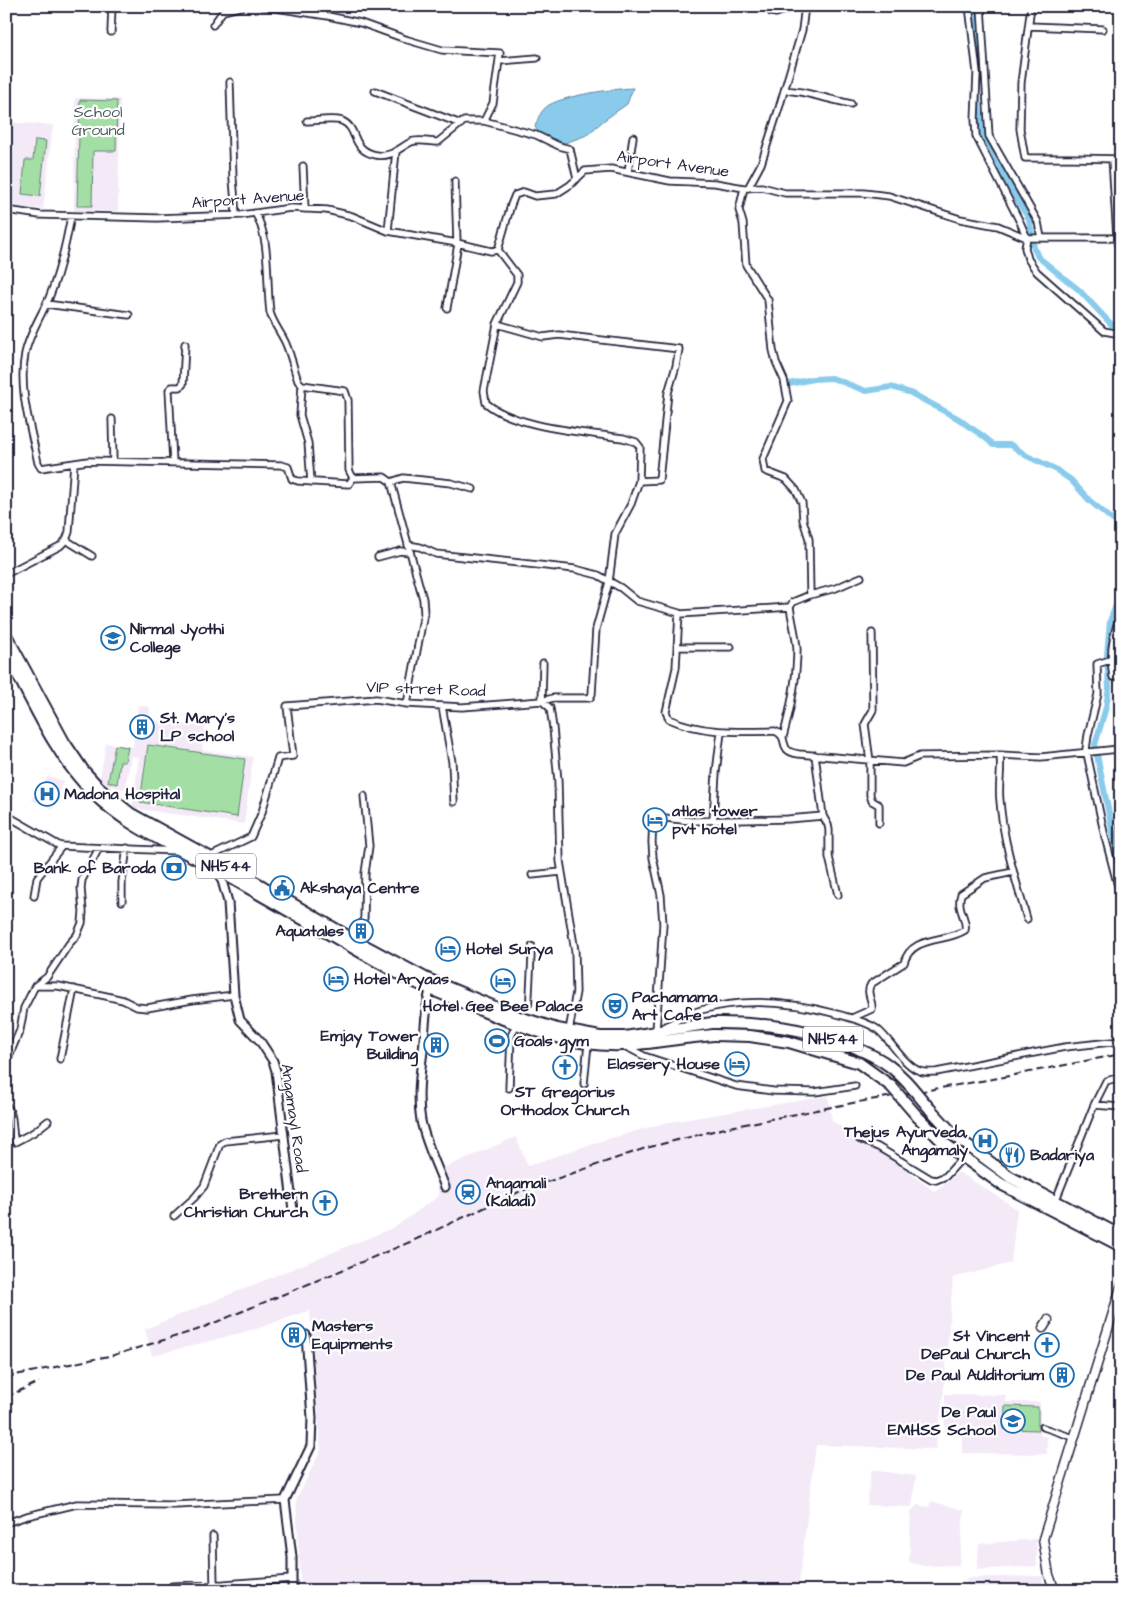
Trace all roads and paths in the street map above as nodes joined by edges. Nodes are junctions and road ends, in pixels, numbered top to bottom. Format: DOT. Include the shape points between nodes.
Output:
graph roads {
  1 [pos="112,6"];
  2 [pos="244,6"];
  3 [pos="262,6"];
  4 [pos="767,6"];
  5 [pos="798,6"];
  6 [pos="805,6"];
  7 [pos="968,6"];
  8 [pos="981,6"];
  9 [pos="1031,6"];
  10 [pos="224,8"];
  11 [pos="213,25"];
  12 [pos="1030,26"];
  13 [pos="1103,29"];
  14 [pos="111,32"];
  15 [pos="537,58"];
  16 [pos="499,60"];
  17 [pos="230,82"];
  18 [pos="785,90"];
  19 [pos="375,91"];
  20 [pos="851,104"];
  21 [pos="484,120"];
  22 [pos="307,121"];
  23 [pos="460,124"];
  24 [pos="633,137"];
  25 [pos="1121,146"];
  26 [pos="396,151"];
  27 [pos="1117,159"];
  28 [pos="303,166"];
  29 [pos="628,172"];
  30 [pos="577,179"];
  31 [pos="455,181"];
  32 [pos="746,188"];
  33 [pos="305,208"];
  34 [pos="6,210"];
  35 [pos="255,213"];
  36 [pos="236,215"];
  37 [pos="71,216"];
  38 [pos="388,231"];
  39 [pos="1026,238"];
  40 [pos="1038,238"];
  41 [pos="1117,238"];
  42 [pos="458,243"];
  43 [pos="498,250"];
  44 [pos="1121,264"];
  45 [pos="46,304"];
  46 [pos="447,308"];
  47 [pos="129,315"];
  48 [pos="497,324"];
  49 [pos="1121,334"];
  50 [pos="185,344"];
  51 [pos="302,385"];
  52 [pos="112,419"];
  53 [pos="113,461"];
  54 [pos="74,463"];
  55 [pos="173,463"];
  56 [pos="353,478"];
  57 [pos="639,481"];
  58 [pos="311,482"];
  59 [pos="390,482"];
  60 [pos="474,489"];
  61 [pos="66,540"];
  62 [pos="408,545"];
  63 [pos="410,552"];
  64 [pos="92,556"];
  65 [pos="378,557"];
  66 [pos="6,574"];
  67 [pos="861,577"];
  68 [pos="609,582"];
  69 [pos="810,595"];
  70 [pos="790,607"];
  71 [pos="680,614"];
  72 [pos="1121,614"];
  73 [pos="872,633"];
  74 [pos="6,635"];
  75 [pos="676,647"];
  76 [pos="731,647"];
  77 [pos="6,652"];
  78 [pos="1106,661"];
  79 [pos="543,663"];
  80 [pos="1121,676"];
  81 [pos="542,701"];
  82 [pos="407,704"];
  83 [pos="442,706"];
  84 [pos="720,732"];
  85 [pos="783,737"];
  86 [pos="1087,752"];
  87 [pos="815,755"];
  88 [pos="1000,755"];
  89 [pos="870,761"];
  90 [pos="364,796"];
  91 [pos="454,802"];
  92 [pos="6,815"];
  93 [pos="823,816"];
  94 [pos="713,820"];
  95 [pos="879,823"];
  96 [pos="62,846"];
  97 [pos="99,848"];
  98 [pos="127,848"];
  99 [pos="1121,850"];
  100 [pos="181,851"];
  101 [pos="209,857"];
  102 [pos="219,867"];
  103 [pos="561,872"];
  104 [pos="1013,872"];
  105 [pos="532,875"];
  106 [pos="838,895"];
  107 [pos="34,896"];
  108 [pos="1121,898"];
  109 [pos="122,901"];
  110 [pos="1027,919"];
  111 [pos="356,941"];
  112 [pos="532,946"];
  113 [pos="35,986"];
  114 [pos="74,990"];
  115 [pos="430,990"];
  116 [pos="234,995"];
  117 [pos="530,1004"];
  118 [pos="852,1018"];
  119 [pos="518,1021"];
  120 [pos="656,1031"];
  121 [pos="568,1032"];
  122 [pos="1121,1041"];
  123 [pos="588,1044"];
  124 [pos="623,1045"];
  125 [pos="60,1058"];
  126 [pos="6,1063"];
  127 [pos="1121,1077"];
  128 [pos="584,1084"];
  129 [pos="855,1086"];
  130 [pos="509,1088"];
  131 [pos="6,1105"];
  132 [pos="1094,1105"];
  133 [pos="1121,1107"];
  134 [pos="48,1121"];
  135 [pos="283,1135"];
  136 [pos="956,1136"];
  137 [pos="859,1139"];
  138 [pos="945,1144"];
  139 [pos="963,1158"];
  140 [pos="445,1187"];
  141 [pos="1055,1202"];
  142 [pos="293,1210"];
  143 [pos="174,1216"];
  144 [pos="1121,1236"];
  145 [pos="1121,1246"];
  146 [pos="1121,1287"];
  147 [pos="1048,1320"];
  148 [pos="1043,1328"];
  149 [pos="306,1335"];
  150 [pos="1042,1428"];
  151 [pos="1075,1438"];
  152 [pos="285,1500"];
  153 [pos="6,1523"];
  154 [pos="213,1536"];
  155 [pos="292,1579"];
  156 [pos="214,1585"];
  157 [pos="174,1591"];
  158 [pos="292,1591"];
  159 [pos="1055,1591"];
  1 -- 14 [label="street"];
  2 -- 10 [label="street"];
  3 -- 16 [label="street" via="361,22 442,50 500,53"];
  4 -- 5 [label="street" via="771,12"];
  6 -- 18 [label="street" via="802,30"];
  7 -- 39 [label="street" via="977,73 976,136"];
  8 -- 40 [label="street" via="989,136 1038,222"];
  9 -- 12 [label="street"];
  10 -- 11 [label="street"];
  12 -- 13 [label="street"];
  12 -- 27 [label="street" via="1021,82 1020,129 1025,158"];
  15 -- 16 [label="street"];
  16 -- 21 [label="street" via="493,103"];
  17 -- 36 [label="street"];
  18 -- 20 [label="street"];
  18 -- 32 [label="street" via="762,164"];
  19 -- 23 [label="street"];
  21 -- 23 [label="street"];
  21 -- 30 [label="street" via="570,149"];
  22 -- 26 [label="street" via="339,120 349,125 360,148 366,152 385,156"];
  23 -- 26 [label="street" via="438,142 413,141"];
  24 -- 29 [label="street"];
  25 -- 27 [label="street"];
  26 -- 38 [label="street"];
  27 -- 41 [label="street"];
  28 -- 33 [label="street"];
  29 -- 30 [label="street, Airport Avenue" via="611,169 585,171"];
  29 -- 32 [label="street, Airport Avenue" via="670,181"];
  30 -- 43 [label="street, Airport Avenue" via="556,194 535,196 524,192 515,195"];
  31 -- 42 [label="street"];
  32 -- 39 [label="street, Airport Avenue" via="762,187 785,193 889,196 998,226"];
  32 -- 69 [label="street" via="739,210 746,265 768,300 773,350 788,401 763,459 765,471 786,479 802,502 809,539"];
  33 -- 35 [label="street, Airport Avenue"];
  33 -- 38 [label="street, Airport Avenue" via="352,216"];
  34 -- 37 [label="street, Airport Avenue"];
  35 -- 36 [label="street, Airport Avenue"];
  35 -- 51 [label="street" via="262,232 267,265 270,314 285,341"];
  36 -- 37 [label="street, Airport Avenue" via="157,218"];
  37 -- 45 [label="street" via="63,256"];
  38 -- 42 [label="street, Airport Avenue"];
  39 -- 40 [label="street"];
  39 -- 49 [label="street" via="1028,259 1037,272 1104,330"];
  40 -- 41 [label="street"];
  41 -- 44 [label="street"];
  42 -- 43 [label="street, Airport Avenue" via="491,252"];
  42 -- 46 [label="street"];
  43 -- 48 [label="street" via="517,275 514,289"];
  45 -- 47 [label="street"];
  45 -- 54 [label="street" via="25,354 24,396 41,468"];
  48 -- 57 [label="street" via="484,391 486,403 494,410 534,424 636,442 640,447"];
  48 -- 57 [label="street" via="543,337 560,335 678,349 668,394 659,480"];
  50 -- 55 [label="street" via="183,384 169,390"];
  51 -- 56 [label="street" via="347,393 349,470"];
  51 -- 58 [label="street" via="300,415 308,443"];
  52 -- 53 [label="street"];
  53 -- 54 [label="street"];
  53 -- 55 [label="street"];
  54 -- 61 [label="street" via="70,532"];
  55 -- 58 [label="street" via="281,465 288,467 294,480"];
  56 -- 58 [label="street" via="348,484"];
  56 -- 59 [label="street" via="384,476"];
  57 -- 68 [label="street" via="615,534"];
  59 -- 60 [label="street" via="403,478"];
  59 -- 62 [label="street"];
  61 -- 64 [label="street"];
  61 -- 66 [label="street"];
  62 -- 63 [label="street"];
  62 -- 68 [label="street" via="436,554 575,569 598,575"];
  63 -- 65 [label="street" via="400,551"];
  63 -- 82 [label="street" via="424,613"];
  67 -- 69 [label="street"];
  68 -- 71 [label="street" via="638,601"];
  68 -- 81 [label="street, VIP strret Road" via="596,629 590,698"];
  69 -- 70 [label="street" via="793,602"];
  70 -- 71 [label="street"];
  70 -- 85 [label="street" via="797,666"];
  71 -- 75 [label="street"];
  72 -- 78 [label="street"];
  73 -- 89 [label="street" via="874,710 864,724"];
  74 -- 101 [label="highway, NH544" via="64,742 94,784 132,814"];
  75 -- 76 [label="street"];
  75 -- 84 [label="street" via="676,668 666,712 669,719"];
  77 -- 100 [label="highway, NH544" via="58,748 93,793 118,815"];
  78 -- 80 [label="street" via="1113,677"];
  78 -- 86 [label="street" via="1097,664 1098,694"];
  79 -- 81 [label="street"];
  81 -- 83 [label="street, VIP strret Road"];
  81 -- 103 [label="street" via="550,708 558,781"];
  82 -- 83 [label="street, VIP strret Road"];
  82 -- 101 [label="street, VIP strret Road" via="376,700 287,706 292,756 278,758 251,837"];
  83 -- 91 [label="street" via="452,762"];
  84 -- 85 [label="street" via="775,731"];
  84 -- 94 [label="street"];
  85 -- 87 [label="street" via="788,752"];
  86 -- 88 [label="street" via="1041,757"];
  86 -- 99 [label="street" via="1119,748"];
  86 -- 108 [label="street"];
  87 -- 89 [label="street"];
  87 -- 93 [label="street"];
  88 -- 89 [label="street" via="920,756 903,763"];
  88 -- 104 [label="street" via="1000,800"];
  89 -- 95 [label="street" via="870,795 879,805"];
  90 -- 111 [label="street" via="369,846 364,918"];
  92 -- 96 [label="street"];
  93 -- 94 [label="street"];
  93 -- 106 [label="street" via="828,825 830,857"];
  94 -- 120 [label="street" via="684,821 656,817 652,823 653,858 663,924"];
  96 -- 97 [label="street"];
  96 -- 107 [label="street" via="38,878"];
  97 -- 98 [label="street"];
  97 -- 113 [label="street" via="82,880 82,923 47,977"];
  98 -- 100 [label="street"];
  98 -- 109 [label="street"];
  100 -- 102 [label="highway, NH544"];
  101 -- 102 [label="highway, NH544"];
  102 -- 111 [label="highway, NH544"];
  102 -- 115 [label="highway, NH544"];
  102 -- 116 [label="street, Angamayl Road" via="228,902"];
  103 -- 105 [label="street"];
  103 -- 121 [label="street" via="575,951 576,992"];
  104 -- 110 [label="street"];
  104 -- 118 [label="street" via="985,878 961,894 959,906 965,930 910,949 904,963 870,984 868,993 873,1004 870,1012"];
  111 -- 119 [label="highway, NH544" via="425,978"];
  112 -- 117 [label="street"];
  113 -- 114 [label="street"];
  113 -- 126 [label="street" via="24,1008 20,1030"];
  114 -- 116 [label="street" via="147,1008"];
  114 -- 125 [label="street"];
  115 -- 119 [label="highway, NH544"];
  115 -- 140 [label="street" via="420,1078 421,1121"];
  116 -- 135 [label="street, Angamayl Road" via="240,1020 273,1061"];
  118 -- 120 [label="street" via="788,1003 755,1002 701,1010"];
  118 -- 122 [label="street" via="876,1028 921,1072 936,1072 1065,1047"];
  119 -- 121 [label="highway, NH544"];
  119 -- 123 [label="highway, NH544" via="560,1039"];
  119 -- 130 [label="street" via="511,1036"];
  120 -- 121 [label="highway, NH544" via="625,1037"];
  120 -- 136 [label="highway, NH544, bridge" via="712,1022 744,1022 798,1029 837,1040 886,1063 912,1086"];
  123 -- 124 [label="highway, NH544"];
  123 -- 128 [label="street"];
  124 -- 129 [label="street" via="644,1056 736,1086 814,1092"];
  124 -- 138 [label="highway, NH544, bridge" via="714,1035 750,1036 789,1042 859,1063 891,1086"];
  127 -- 132 [label="street" via="1106,1082"];
  131 -- 134 [label="street" via="12,1113 15,1142"];
  132 -- 133 [label="street"];
  132 -- 141 [label="street"];
  135 -- 142 [label="street, Angamayl Road"];
  135 -- 143 [label="street" via="220,1144 204,1186"];
  136 -- 138 [label="highway"];
  136 -- 141 [label="highway, NH544" via="1010,1178"];
  137 -- 139 [label="street" via="936,1180 946,1176"];
  138 -- 139 [label="highway, NH544"];
  139 -- 145 [label="highway, NH544" via="1015,1192"];
  141 -- 144 [label="highway, NH544"];
  146 -- 151 [label="main road"];
  147 -- 148 [label="main road"];
  149 -- 152 [label="street" via="311,1446"];
  150 -- 151 [label="street"];
  151 -- 159 [label="main road" via="1043,1539"];
  152 -- 153 [label="street" via="175,1505 78,1504"];
  152 -- 155 [label="street"];
  154 -- 156 [label="street"];
  155 -- 156 [label="street"];
  155 -- 158 [label="street"];
  156 -- 157 [label="street" via="172,1586"];
}
